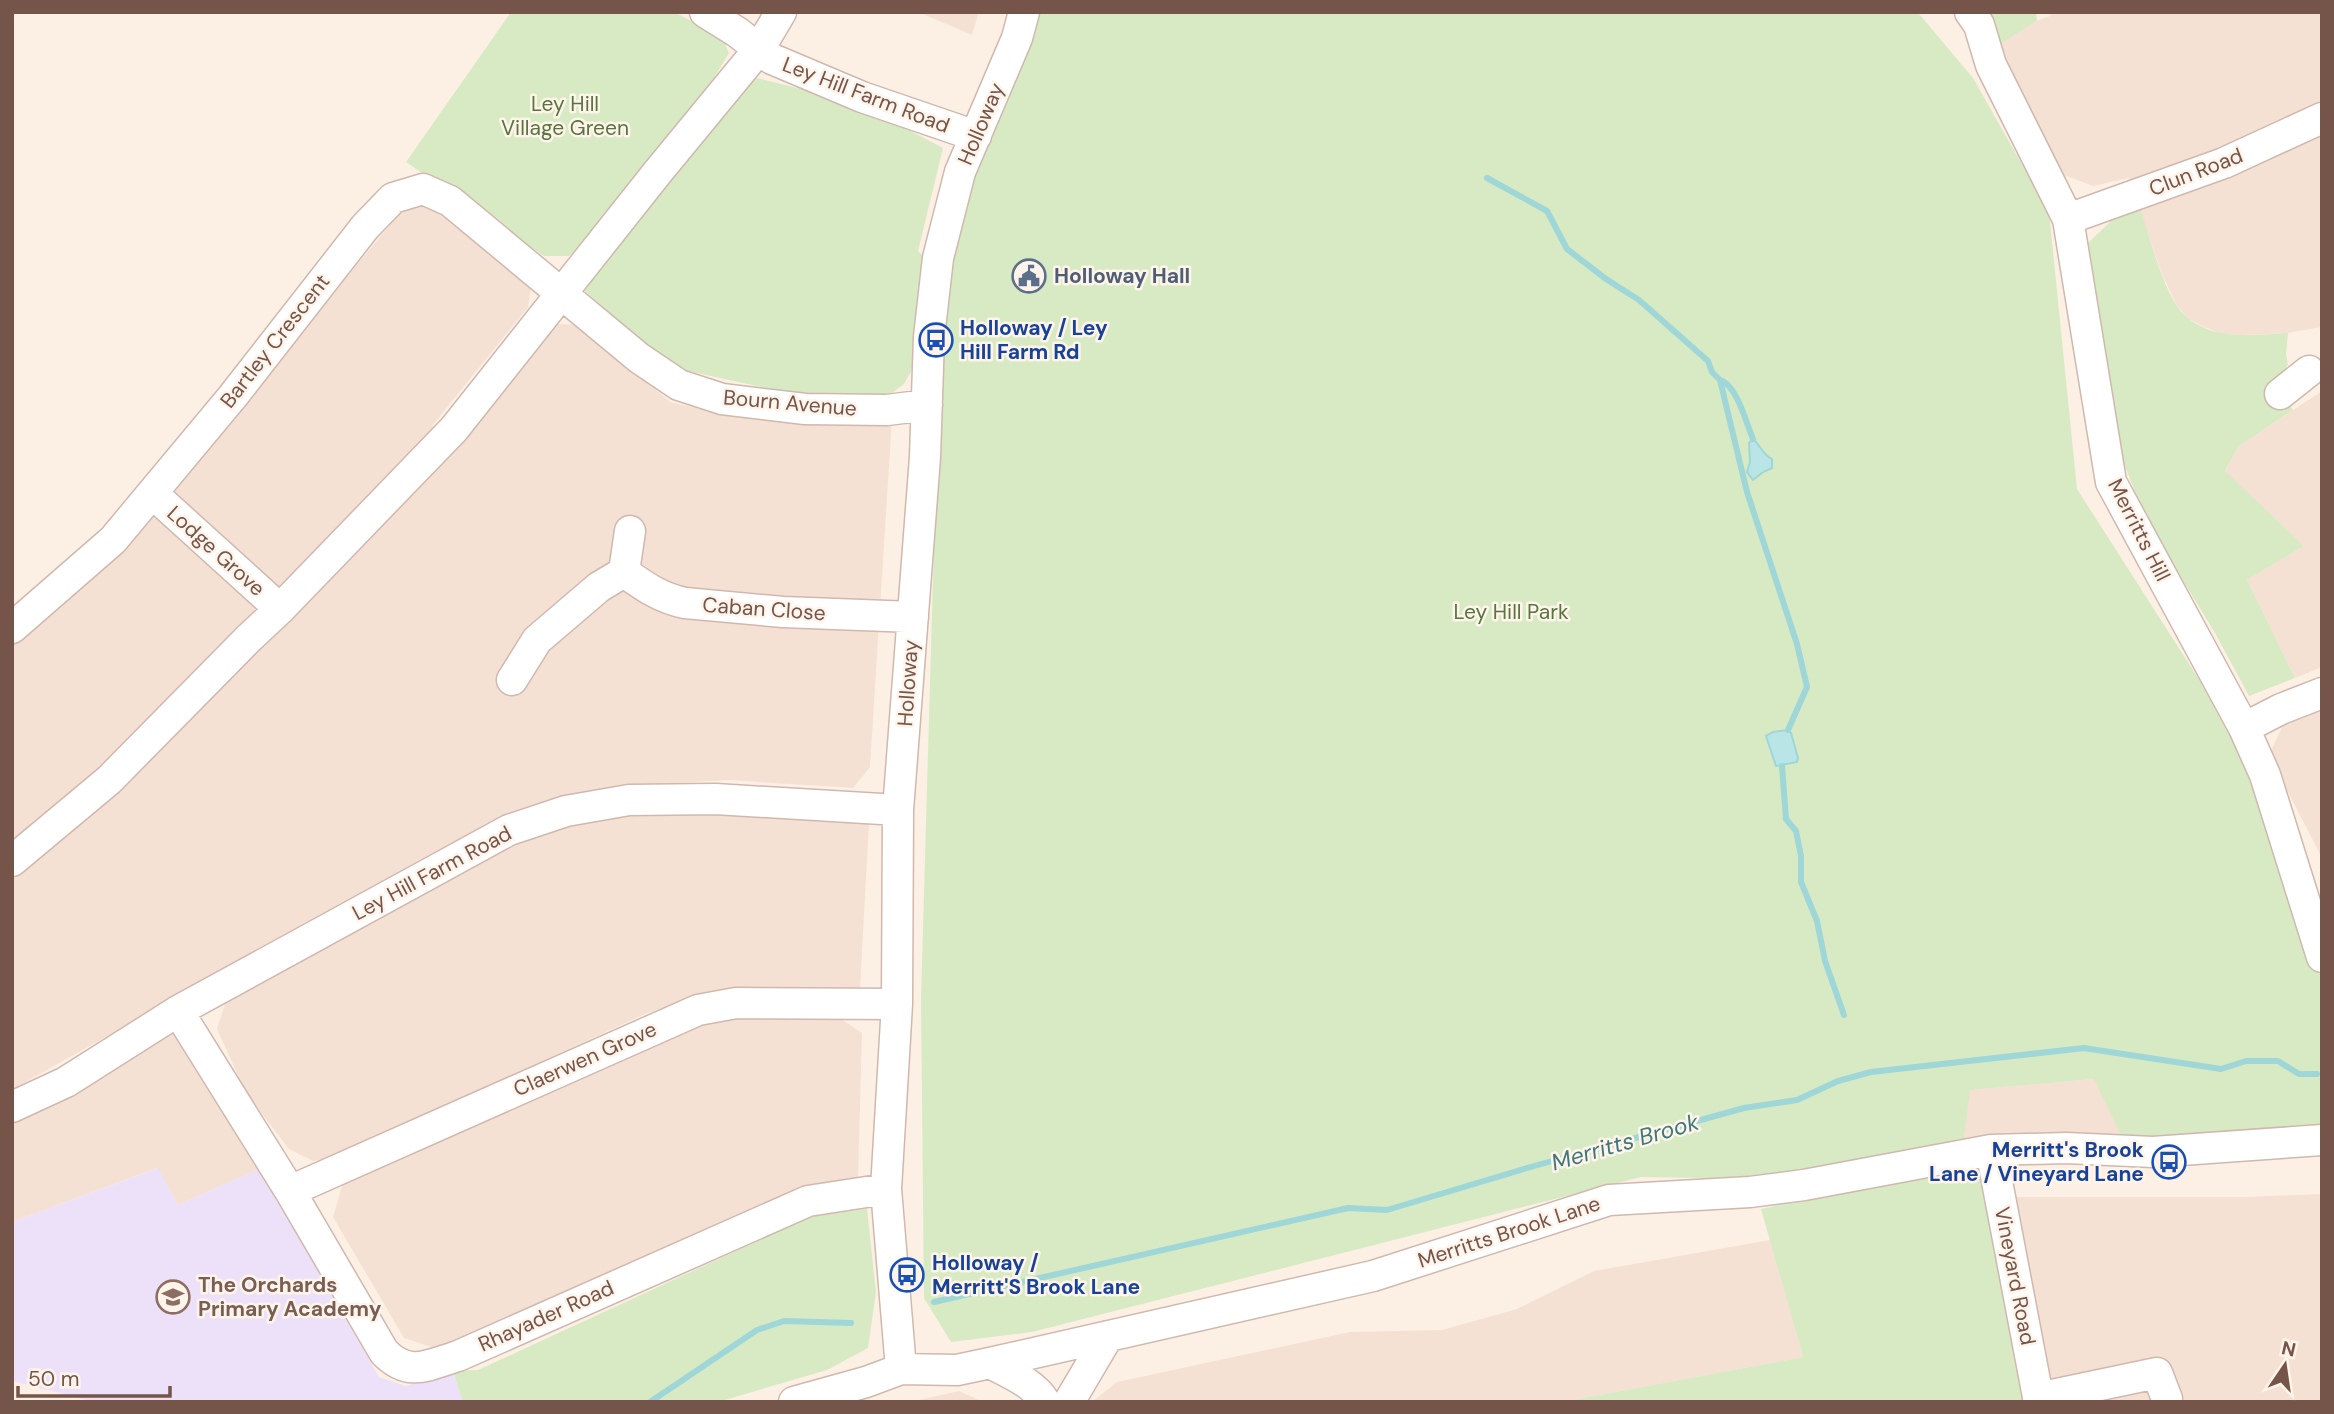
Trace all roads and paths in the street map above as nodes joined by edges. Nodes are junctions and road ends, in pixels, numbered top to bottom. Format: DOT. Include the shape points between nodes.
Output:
graph roads {
  1 [pos="705,12"];
  2 [pos="781,12"];
  3 [pos="1024,12"];
  4 [pos="1970,12"];
  5 [pos="759,49"];
  6 [pos="2322,118"];
  7 [pos="976,136"];
  8 [pos="2068,219"];
  9 [pos="561,293"];
  10 [pos="2311,365"];
  11 [pos="2280,394"];
  12 [pos="927,405"];
  13 [pos="152,493"];
  14 [pos="630,531"];
  15 [pos="624,572"];
  16 [pos="280,609"];
  17 [pos="913,617"];
  18 [pos="12,628"];
  19 [pos="512,680"];
  20 [pos="2322,693"];
  21 [pos="2244,728"];
  22 [pos="898,810"];
  23 [pos="12,861"];
  24 [pos="2310,875"];
  25 [pos="2322,957"];
  26 [pos="897,1004"];
  27 [pos="178,1011"];
  28 [pos="12,1107"];
  29 [pos="2322,1140"];
  30 [pos="1992,1150"];
  31 [pos="886,1189"];
  32 [pos="290,1191"];
  33 [pos="1108,1336"];
  34 [pos="990,1363"];
  35 [pos="901,1369"];
  36 [pos="2166,1399"];
  37 [pos="2039,1400"];
  38 [pos="794,1402"];
  39 [pos="1045,1402"];
  40 [pos="1069,1402"];
  1 -- 5 [label="street, Ley Hill Farm Road"];
  2 -- 5 [label="street"];
  3 -- 7 [label="street, Holloway"];
  4 -- 8 [label="street, Merritts Hill" via="1979,25 1991,65"];
  5 -- 7 [label="street, Ley Hill Farm Road" via="772,59 862,97"];
  5 -- 9 [label="street"];
  6 -- 8 [label="street, Clun Road" via="2224,163"];
  7 -- 12 [label="street, Holloway" via="960,172 937,258"];
  8 -- 21 [label="street, Merritts Hill" via="2111,482"];
  9 -- 12 [label="street, Bourn Avenue" via="679,385 722,399 805,409 887,410"];
  9 -- 13 [label="street, Bartley Crescent" via="450,201 423,189 393,198"];
  9 -- 16 [label="street" via="454,429"];
  10 -- 11 [label="street"];
  12 -- 17 [label="street, Holloway"];
  13 -- 16 [label="street, Lodge Grove"];
  13 -- 18 [label="street, Bartley Crescent" via="113,540"];
  14 -- 15 [label="street"];
  15 -- 17 [label="street, Caban Close" via="652,592 685,603"];
  15 -- 19 [label="street" via="599,587 537,640"];
  16 -- 23 [label="street" via="109,780"];
  17 -- 22 [label="street, Holloway"];
  20 -- 21 [label="street"];
  21 -- 24 [label="street, Merritts Hill"];
  22 -- 26 [label="street, Holloway"];
  22 -- 27 [label="street, Ley Hill Farm Road" via="691,799 629,800 566,811 486,841"];
  24 -- 25 [label="street, Merritts Hill"];
  26 -- 31 [label="street, Holloway"];
  26 -- 32 [label="street, Claerwen Grove" via="736,1003 698,1010"];
  27 -- 28 [label="street, Ley Hill Farm Road" via="66,1082"];
  27 -- 32 [label="street, Rhayader Road"];
  29 -- 30 [label="street, Merritts Brook Lane" via="2153,1152"];
  30 -- 33 [label="street, Merritts Brook Lane" via="1804,1185 1609,1200 1373,1276"];
  30 -- 37 [label="street, Vineyard Road"];
  31 -- 32 [label="street, Rhayader Road" via="807,1201 458,1356 407,1368 384,1352"];
  31 -- 35 [label="street, Holloway"];
  33 -- 34 [label="street, Merritts Brook Lane"];
  33 -- 40 [label="street"];
  34 -- 35 [label="street, Merritts Brook Lane" via="957,1370"];
  34 -- 39 [label="street" via="1019,1378"];
  35 -- 38 [label="street, Merritts Brook Lane"];
  36 -- 37 [label="street" via="2157,1373"];
}
